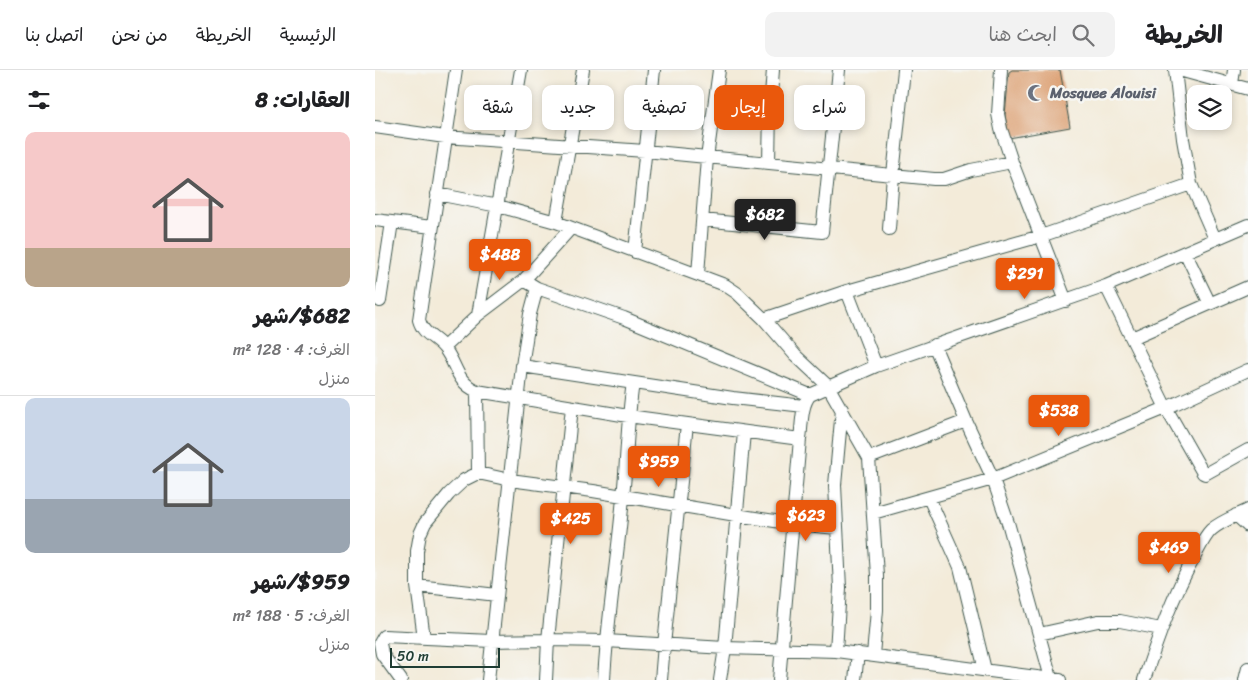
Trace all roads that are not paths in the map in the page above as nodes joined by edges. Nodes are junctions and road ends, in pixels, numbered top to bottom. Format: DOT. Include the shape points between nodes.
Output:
graph roads {
  1 [pos="455,70"];
  2 [pos="521,70"];
  3 [pos="583,70"];
  4 [pos="654,70"];
  5 [pos="719,70"];
  6 [pos="773,70"];
  7 [pos="839,70"];
  8 [pos="904,70"];
  9 [pos="1001,70"];
  10 [pos="1175,70"];
  11 [pos="1179,70"];
  12 [pos="1233,70"];
  13 [pos="1232,84"];
  14 [pos="1248,89"];
  15 [pos="375,127"];
  16 [pos="445,137"];
  17 [pos="509,141"];
  18 [pos="570,145"];
  19 [pos="645,151"];
  20 [pos="707,158"];
  21 [pos="1012,162"];
  22 [pos="769,163"];
  23 [pos="830,170"];
  24 [pos="893,175"];
  25 [pos="1191,184"];
  26 [pos="437,194"];
  27 [pos="499,206"];
  28 [pos="375,220"];
  29 [pos="703,220"];
  30 [pos="392,222"];
  31 [pos="555,222"];
  32 [pos="1248,225"];
  33 [pos="432,227"];
  34 [pos="571,228"];
  35 [pos="889,229"];
  36 [pos="1041,236"];
  37 [pos="1215,239"];
  38 [pos="635,252"];
  39 [pos="1185,252"];
  40 [pos="698,274"];
  41 [pos="524,280"];
  42 [pos="1106,286"];
  43 [pos="1248,286"];
  44 [pos="537,288"];
  45 [pos="847,291"];
  46 [pos="380,301"];
  47 [pos="1066,301"];
  48 [pos="1209,304"];
  49 [pos="479,315"];
  50 [pos="765,319"];
  51 [pos="1132,338"];
  52 [pos="935,345"];
  53 [pos="444,348"];
  54 [pos="522,366"];
  55 [pos="876,366"];
  56 [pos="1248,370"];
  57 [pos="633,383"];
  58 [pos="828,386"];
  59 [pos="477,391"];
  60 [pos="519,398"];
  61 [pos="807,400"];
  62 [pos="572,407"];
  63 [pos="1166,408"];
  64 [pos="842,409"];
  65 [pos="627,416"];
  66 [pos="966,421"];
  67 [pos="687,424"];
  68 [pos="744,432"];
  69 [pos="800,439"];
  70 [pos="1248,450"];
  71 [pos="869,458"];
  72 [pos="478,473"];
  73 [pos="993,479"];
  74 [pos="509,480"];
  75 [pos="563,486"];
  76 [pos="623,497"];
  77 [pos="929,498"];
  78 [pos="678,505"];
  79 [pos="873,513"];
  80 [pos="1242,513"];
  81 [pos="736,515"];
  82 [pos="794,524"];
  83 [pos="1248,526"];
  84 [pos="837,528"];
  85 [pos="417,586"];
  86 [pos="497,596"];
  87 [pos="1161,629"];
  88 [pos="1039,634"];
  89 [pos="424,638"];
  90 [pos="548,640"];
  91 [pos="491,641"];
  92 [pos="606,641"];
  93 [pos="663,645"];
  94 [pos="725,648"];
  95 [pos="781,650"];
  96 [pos="836,651"];
  97 [pos="858,653"];
  98 [pos="873,655"];
  99 [pos="1248,668"];
  100 [pos="985,670"];
  101 [pos="1055,679"];
  102 [pos="401,680"];
  103 [pos="488,680"];
  104 [pos="546,680"];
  105 [pos="604,680"];
  106 [pos="661,680"];
  107 [pos="720,680"];
  108 [pos="779,680"];
  109 [pos="855,680"];
  110 [pos="1144,680"];
  111 [pos="1245,680"];
  1 -- 16 [label="street"];
  2 -- 17 [label="street"];
  3 -- 18 [label="street"];
  4 -- 19 [label="street"];
  5 -- 20 [label="street"];
  6 -- 22 [label="street"];
  7 -- 23 [label="street"];
  8 -- 24 [label="street"];
  9 -- 21 [label="street" via="998,114"];
  10 -- 25 [label="street"];
  11 -- 13 [label="street"];
  12 -- 13 [label="street"];
  13 -- 14 [label="street"];
  15 -- 16 [label="street"];
  16 -- 17 [label="street"];
  16 -- 26 [label="street"];
  17 -- 18 [label="street"];
  17 -- 27 [label="street"];
  18 -- 19 [label="street"];
  18 -- 31 [label="street"];
  19 -- 20 [label="street"];
  19 -- 38 [label="street"];
  20 -- 22 [label="street"];
  20 -- 29 [label="street"];
  21 -- 24 [label="street" via="944,178"];
  21 -- 36 [label="street"];
  22 -- 23 [label="street"];
  23 -- 24 [label="street"];
  23 -- 29 [label="street" via="821,233"];
  24 -- 35 [label="street"];
  25 -- 36 [label="street"];
  25 -- 37 [label="street"];
  26 -- 27 [label="street"];
  26 -- 33 [label="street"];
  27 -- 31 [label="street"];
  27 -- 49 [label="street"];
  28 -- 30 [label="street"];
  29 -- 40 [label="street"];
  30 -- 33 [label="street"];
  30 -- 46 [label="street"];
  31 -- 34 [label="street"];
  32 -- 37 [label="street"];
  33 -- 53 [label="street" via="419,320 427,334"];
  34 -- 38 [label="street"];
  34 -- 41 [label="street"];
  36 -- 45 [label="street"];
  36 -- 47 [label="street"];
  37 -- 39 [label="street"];
  38 -- 40 [label="street"];
  39 -- 42 [label="street"];
  39 -- 48 [label="street"];
  40 -- 50 [label="street" via="737,293"];
  41 -- 44 [label="street"];
  41 -- 49 [label="street"];
  42 -- 47 [label="street"];
  42 -- 51 [label="street"];
  43 -- 48 [label="street"];
  44 -- 54 [label="street"];
  44 -- 61 [label="street" via="624,318"];
  45 -- 50 [label="street"];
  45 -- 55 [label="street"];
  47 -- 52 [label="street"];
  48 -- 51 [label="street"];
  49 -- 53 [label="street"];
  50 -- 58 [label="street"];
  51 -- 63 [label="street"];
  52 -- 55 [label="street"];
  52 -- 66 [label="street"];
  53 -- 59 [label="street" via="466,386"];
  54 -- 57 [label="street"];
  54 -- 60 [label="street"];
  55 -- 58 [label="street"];
  56 -- 63 [label="street"];
  57 -- 61 [label="street" via="733,398"];
  57 -- 65 [label="street"];
  58 -- 61 [label="street"];
  58 -- 64 [label="street"];
  59 -- 60 [label="street"];
  59 -- 72 [label="street"];
  60 -- 62 [label="street"];
  60 -- 74 [label="street"];
  61 -- 69 [label="street"];
  62 -- 65 [label="street"];
  62 -- 75 [label="street"];
  63 -- 70 [label="street" via="1203,473"];
  63 -- 73 [label="street"];
  64 -- 71 [label="street"];
  64 -- 84 [label="street" via="835,485"];
  65 -- 67 [label="street"];
  65 -- 76 [label="street"];
  66 -- 71 [label="street"];
  66 -- 73 [label="street"];
  67 -- 68 [label="street"];
  67 -- 78 [label="street"];
  68 -- 69 [label="street"];
  68 -- 81 [label="street"];
  69 -- 82 [label="street"];
  71 -- 79 [label="street"];
  72 -- 74 [label="street"];
  72 -- 85 [label="street" via="458,485 425,523 418,542"];
  73 -- 77 [label="street"];
  73 -- 88 [label="street"];
  74 -- 75 [label="street"];
  74 -- 86 [label="street"];
  75 -- 76 [label="street"];
  75 -- 90 [label="street"];
  76 -- 78 [label="street"];
  76 -- 92 [label="street"];
  77 -- 79 [label="street"];
  77 -- 100 [label="street" via="960,567"];
  78 -- 81 [label="street"];
  78 -- 93 [label="street"];
  79 -- 98 [label="street" via="877,610"];
  80 -- 83 [label="street"];
  80 -- 87 [label="street" via="1219,524 1203,540"];
  81 -- 82 [label="street"];
  81 -- 94 [label="street"];
  82 -- 84 [label="street"];
  82 -- 95 [label="street"];
  84 -- 96 [label="street" via="840,588"];
  85 -- 86 [label="street"];
  85 -- 89 [label="street"];
  86 -- 91 [label="street"];
  87 -- 88 [label="street" via="1108,620"];
  87 -- 110 [label="street"];
  88 -- 101 [label="street"];
  89 -- 91 [label="street"];
  89 -- 102 [label="street" via="384,636 380,643 382,654"];
  90 -- 91 [label="street"];
  90 -- 92 [label="street"];
  90 -- 104 [label="street"];
  91 -- 103 [label="street"];
  92 -- 93 [label="street"];
  92 -- 105 [label="street"];
  93 -- 94 [label="street"];
  93 -- 106 [label="street"];
  94 -- 95 [label="street"];
  94 -- 107 [label="street"];
  95 -- 96 [label="street"];
  95 -- 108 [label="street"];
  96 -- 97 [label="street"];
  97 -- 98 [label="street"];
  97 -- 109 [label="street"];
  98 -- 100 [label="street"];
  99 -- 111 [label="street"];
  100 -- 101 [label="street"];
}
